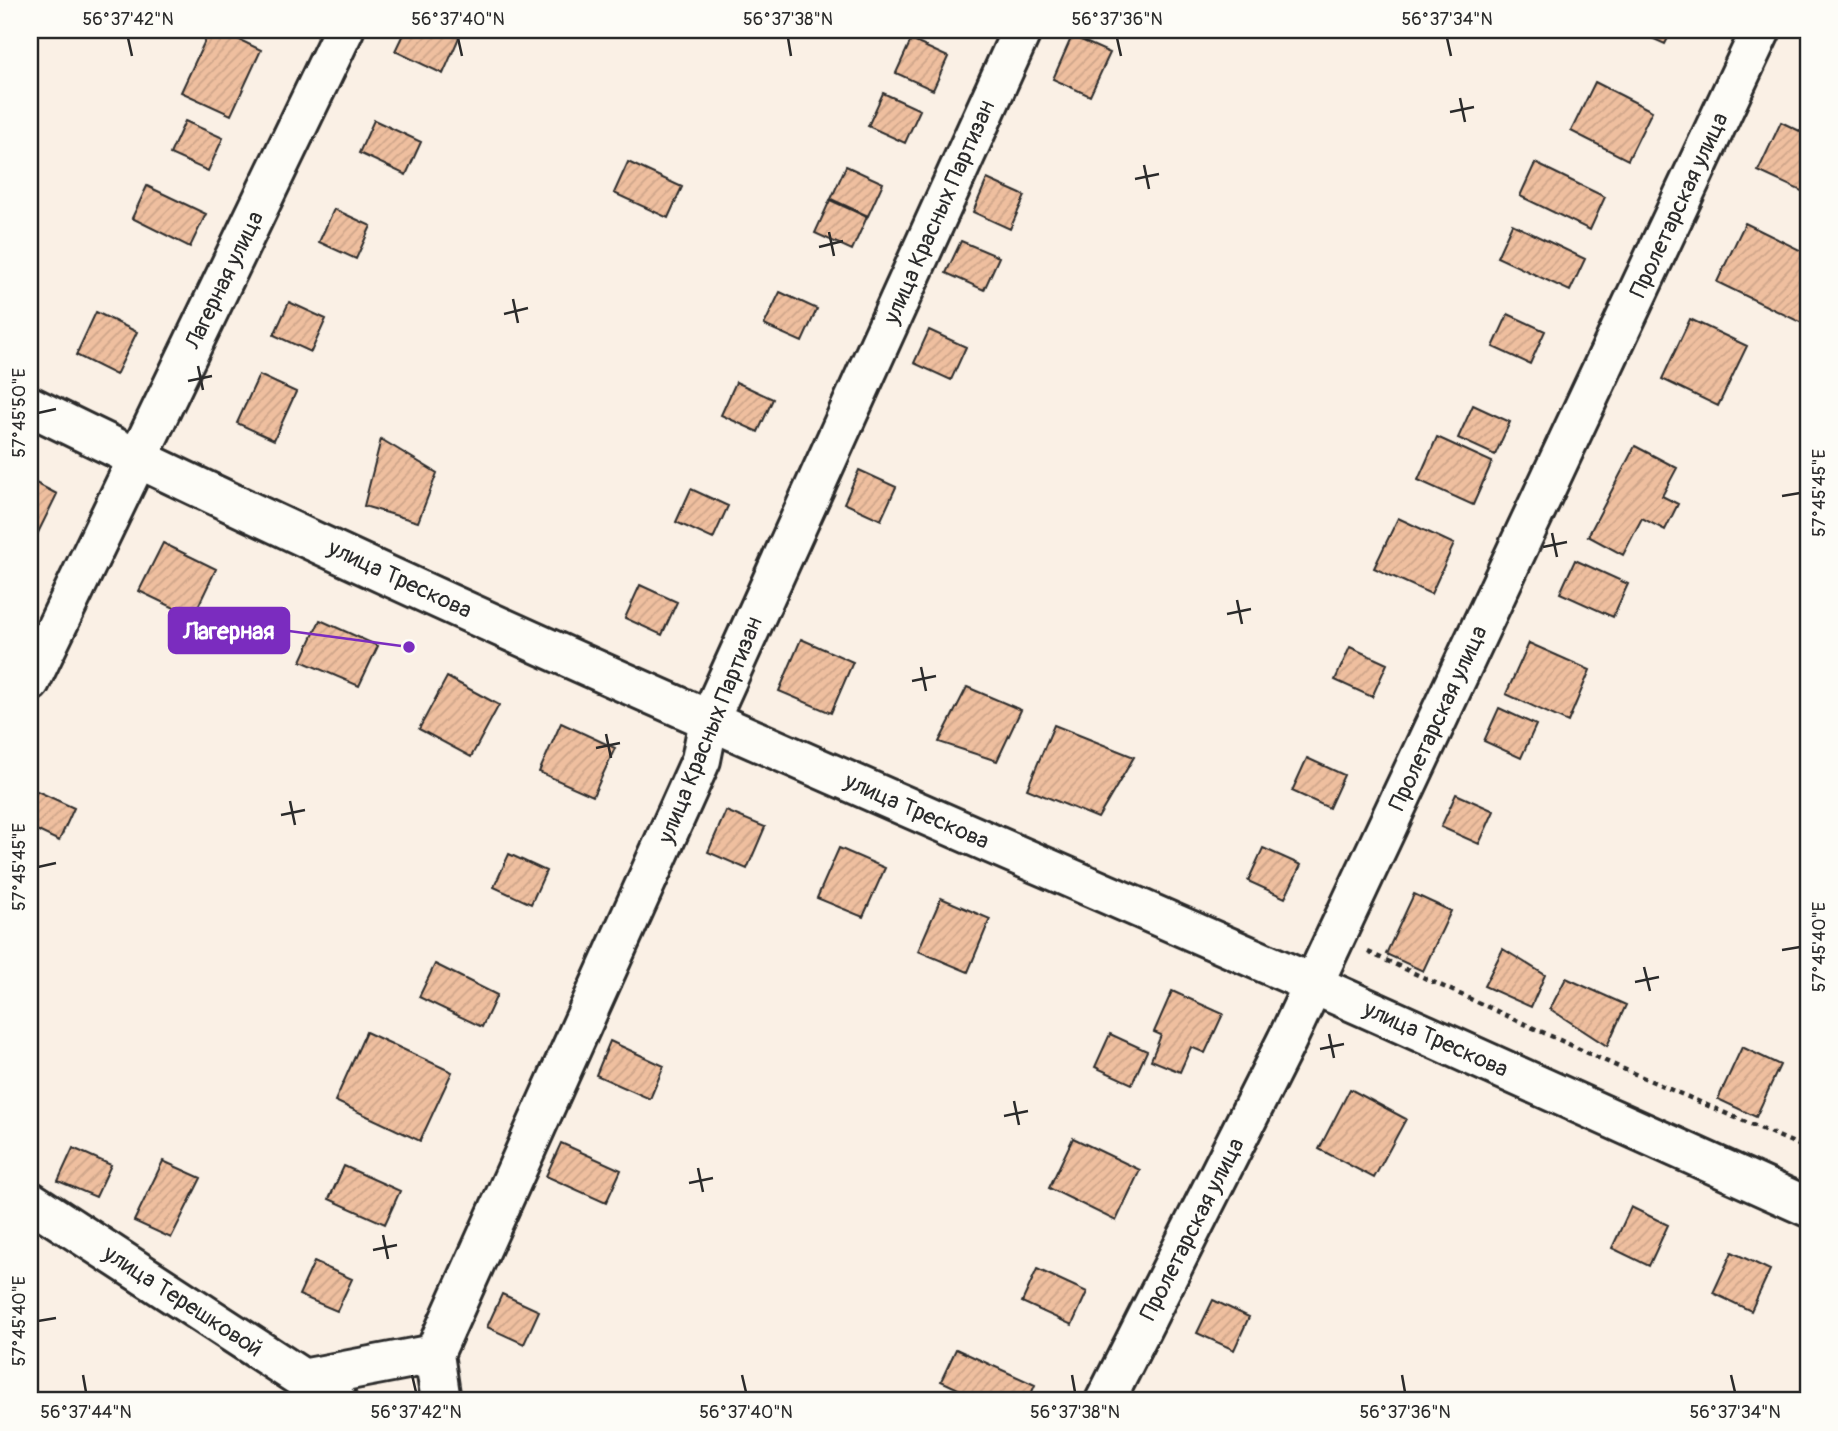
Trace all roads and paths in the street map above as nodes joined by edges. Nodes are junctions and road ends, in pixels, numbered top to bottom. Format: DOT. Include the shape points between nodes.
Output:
graph roads {
  1 [pos="344,30"];
  2 [pos="1022,30"];
  3 [pos="1761,30"];
  4 [pos="30,406"];
  5 [pos="139,460"];
  6 [pos="30,682"];
  7 [pos="709,720"];
  8 [pos="1335,937"];
  9 [pos="1313,984"];
  10 [pos="1808,1149"];
  11 [pos="30,1201"];
  12 [pos="1808,1207"];
  13 [pos="434,1354"];
  14 [pos="302,1379"];
  15 [pos="337,1401"];
  16 [pos="441,1401"];
  17 [pos="1105,1401"];
  1 -- 5 [label="street, Лагерная улица"];
  2 -- 7 [label="street, улица Красных Партизан"];
  3 -- 8 [label="street, Пролетарская улица"];
  4 -- 5 [label="street, улица Трескова"];
  5 -- 6 [label="street, Лагерная улица"];
  5 -- 7 [label="street, улица Трескова"];
  7 -- 9 [label="street, улица Трескова"];
  7 -- 13 [label="street, улица Красных Партизан" via="701,760"];
  8 -- 9 [label="street, Пролетарская улица"];
  8 -- 10 [label="path"];
  9 -- 12 [label="street, улица Трескова"];
  9 -- 17 [label="street, Пролетарская улица"];
  11 -- 14 [label="street, улица Терешковой"];
  13 -- 14 [label="street"];
  13 -- 16 [label="street"];
  14 -- 15 [label="street, улица Терешковой"];
}
